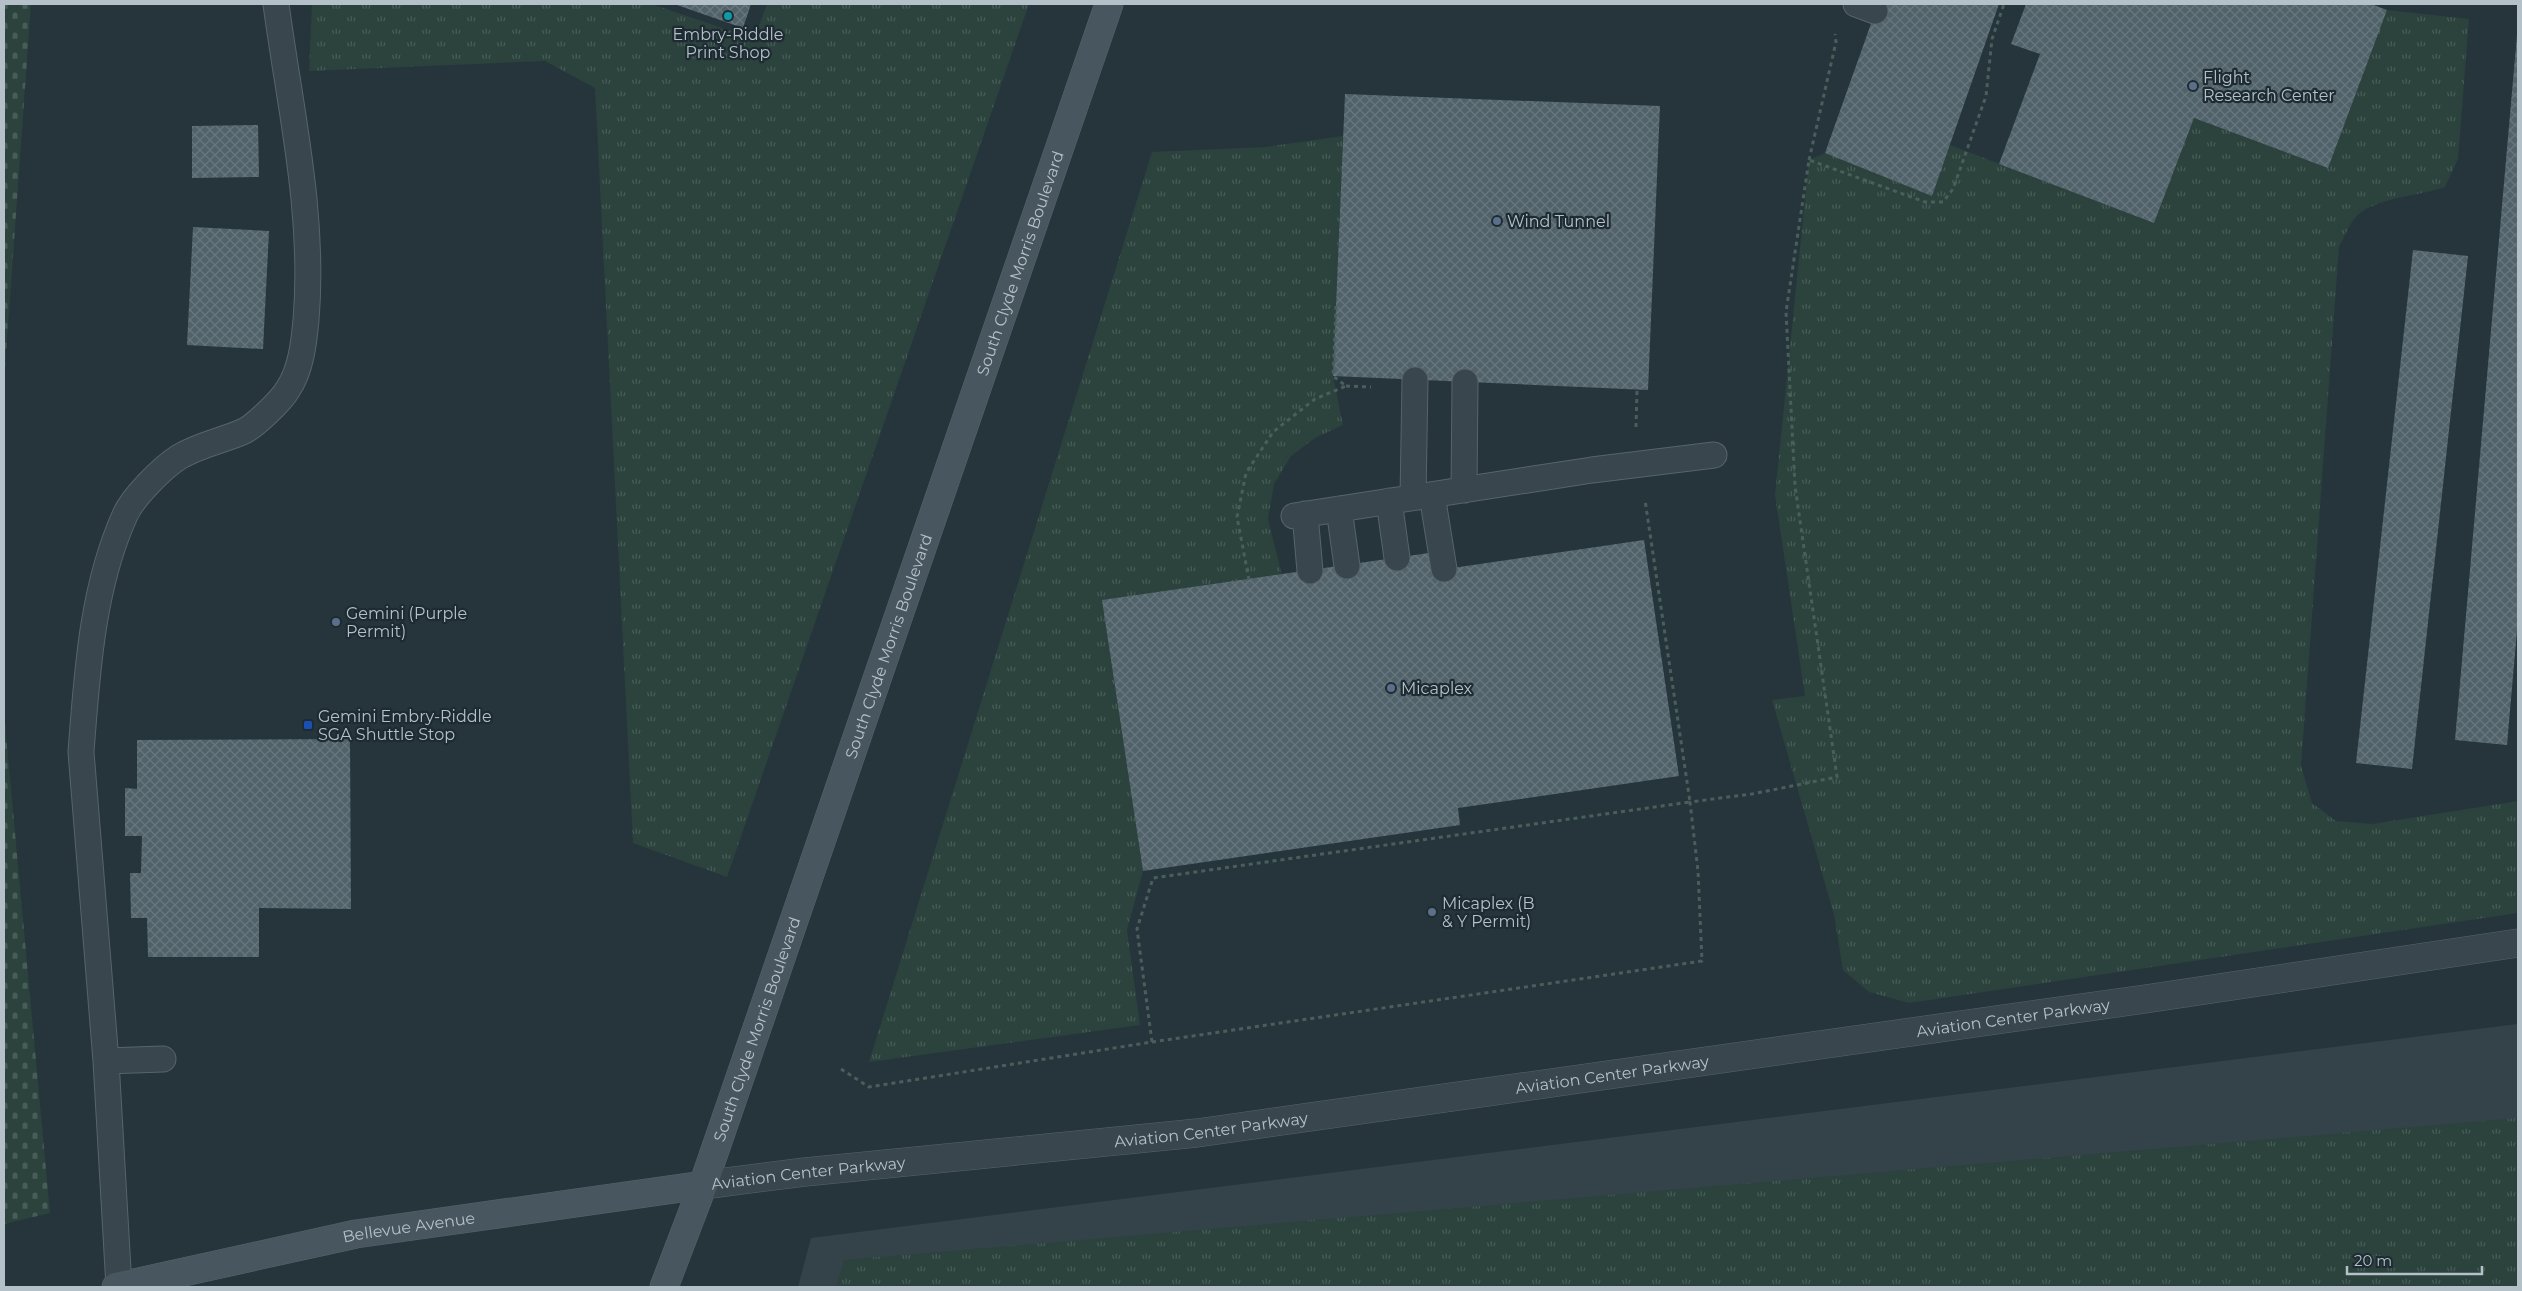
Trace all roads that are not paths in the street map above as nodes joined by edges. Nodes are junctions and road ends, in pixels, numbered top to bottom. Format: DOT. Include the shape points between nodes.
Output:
graph roads {
  1 [pos="276,4"];
  2 [pos="1109,4"];
  3 [pos="1416,380"];
  4 [pos="1465,382"];
  5 [pos="1714,455"];
  6 [pos="1464,490"];
  7 [pos="1412,497"];
  8 [pos="1339,509"];
  9 [pos="1397,558"];
  10 [pos="1347,566"];
  11 [pos="1444,569"];
  12 [pos="1310,571"];
  13 [pos="2518,943"];
  14 [pos="163,1059"];
  15 [pos="106,1061"];
  16 [pos="703,1185"];
  17 [pos="118,1287"];
  18 [pos="664,1287"];
  1 -- 15 [label="lane" via="303,187 309,277 303,348 289,389 245,432 195,448 162,468 125,513 98,595 82,752"];
  2 -- 16 [label="main road, South Clyde Morris Boulevard"];
  3 -- 7 [label="lane"];
  4 -- 6 [label="lane"];
  5 -- 6 [label="lane"];
  6 -- 7 [label="lane"];
  7 -- 8 [label="lane"];
  7 -- 9 [label="lane"];
  7 -- 11 [label="lane"];
  8 -- 10 [label="lane"];
  8 -- 12 [label="lane" via="1300,515"];
  13 -- 16 [label="street, Aviation Center Parkway" via="1197,1133"];
  14 -- 15 [label="lane"];
  15 -- 17 [label="lane"];
  16 -- 17 [label="main road, Bellevue Avenue" via="356,1234"];
  16 -- 18 [label="main road, South Clyde Morris Boulevard"];
}
